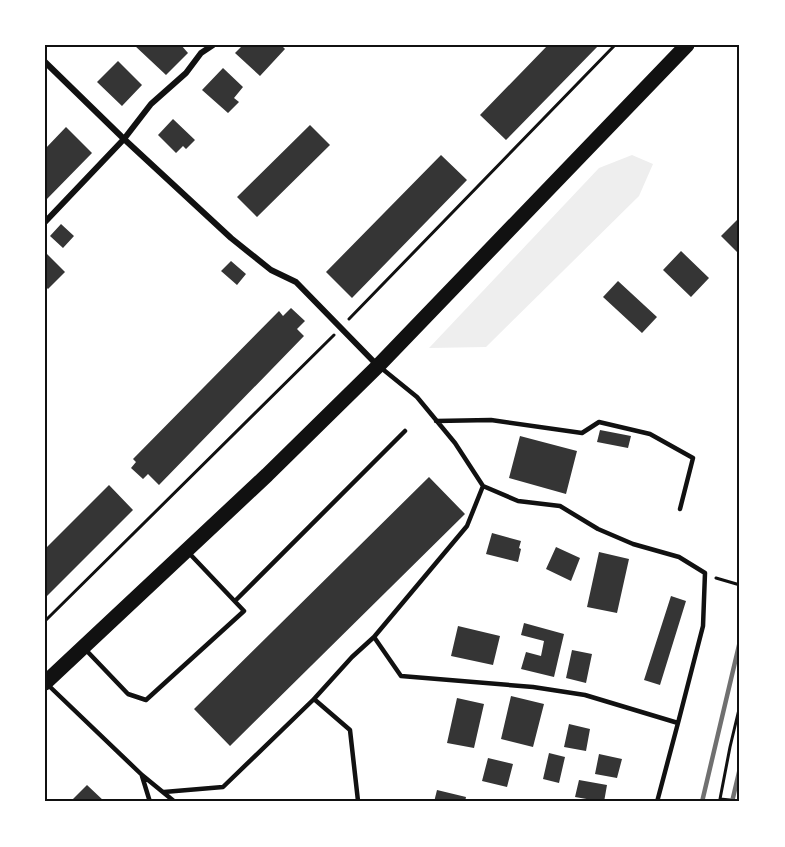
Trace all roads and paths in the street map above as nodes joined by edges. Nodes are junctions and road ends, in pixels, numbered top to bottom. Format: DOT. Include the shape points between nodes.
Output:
graph roads {
  1 [pos="213,45"];
  2 [pos="687,45"];
  3 [pos="45,62"];
  4 [pos="124,139"];
  5 [pos="45,222"];
  6 [pos="378,366"];
  7 [pos="436,421"];
  8 [pos="405,431"];
  9 [pos="483,486"];
  10 [pos="680,510"];
  11 [pos="186,550"];
  12 [pos="705,573"];
  13 [pos="740,585"];
  14 [pos="235,601"];
  15 [pos="374,637"];
  16 [pos="83,647"];
  17 [pos="45,683"];
  18 [pos="314,699"];
  19 [pos="740,705"];
  20 [pos="678,723"];
  21 [pos="142,775"];
  22 [pos="164,792"];
  23 [pos="740,801"];
  24 [pos="150,802"];
  25 [pos="175,802"];
  26 [pos="359,802"];
  27 [pos="657,802"];
  1 -- 4 [label="street" via="152,104"];
  2 -- 6 [label="main road"];
  3 -- 4 [label="street"];
  4 -- 5 [label="street"];
  4 -- 6 [label="street" via="231,238 271,270 296,282"];
  6 -- 7 [label="lane" via="417,397"];
  6 -- 11 [label="main road"];
  7 -- 9 [label="lane"];
  7 -- 10 [label="lane" via="491,420 582,433 599,422 650,434 693,458"];
  8 -- 14 [label="lane"];
  9 -- 12 [label="lane" via="518,501 560,506 598,529 679,557"];
  9 -- 15 [label="lane" via="467,526"];
  11 -- 14 [label="lane"];
  11 -- 16 [label="main road"];
  12 -- 13 [label="path"];
  12 -- 20 [label="lane" via="703,626"];
  14 -- 16 [label="lane" via="244,611 146,699 128,694"];
  15 -- 18 [label="lane"];
  15 -- 20 [label="lane" via="401,676 585,695"];
  16 -- 17 [label="main road"];
  17 -- 21 [label="lane"];
  18 -- 22 [label="lane" via="223,787"];
  18 -- 26 [label="lane" via="350,730"];
  19 -- 23 [label="path" via="720,799"];
  20 -- 27 [label="lane"];
  21 -- 22 [label="lane"];
  21 -- 24 [label="lane"];
  22 -- 25 [label="lane"];
}
